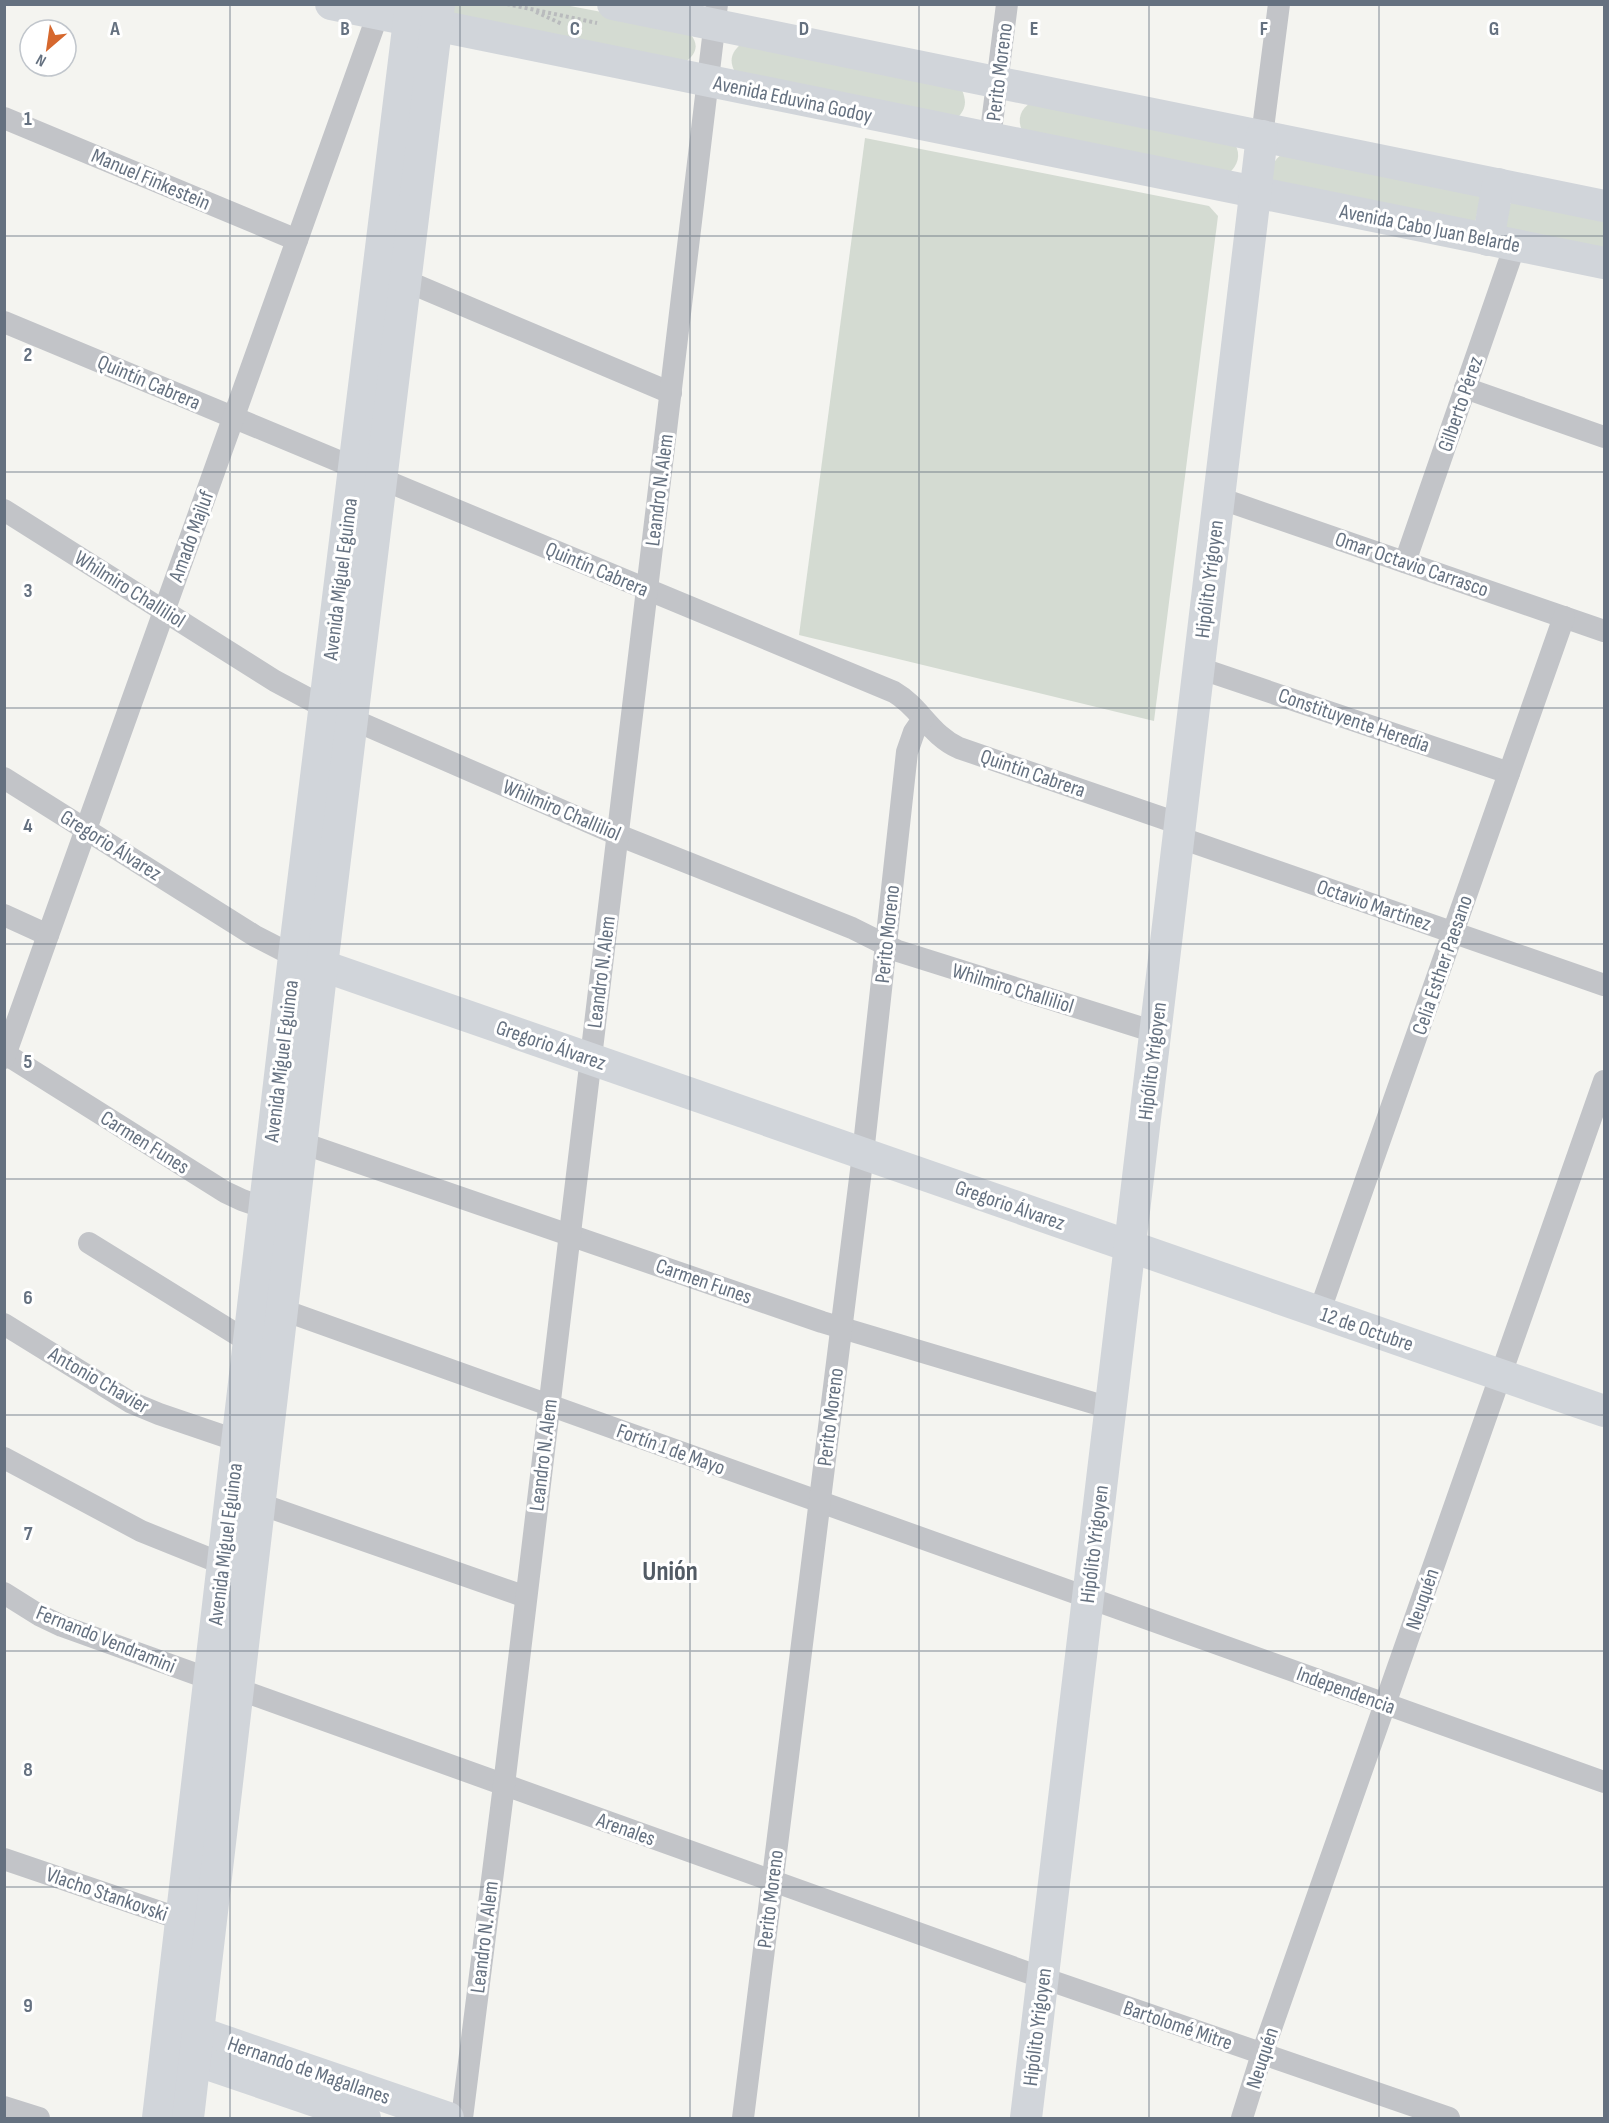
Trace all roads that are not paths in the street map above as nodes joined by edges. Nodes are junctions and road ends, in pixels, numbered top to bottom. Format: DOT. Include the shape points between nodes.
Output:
graph roads {
  1 [pos="331,4"];
  2 [pos="613,4"];
  3 [pos="1007,4"];
  4 [pos="1279,4"];
  5 [pos="378,14"];
  6 [pos="424,14"];
  7 [pos="716,15"];
  8 [pos="708,82"];
  9 [pos="997,82"];
  10 [pos="4,118"];
  11 [pos="1262,136"];
  12 [pos="990,139"];
  13 [pos="1498,184"];
  14 [pos="1255,193"];
  15 [pos="1605,206"];
  16 [pos="297,240"];
  17 [pos="1501,243"];
  18 [pos="1605,263"];
  19 [pos="406,281"];
  20 [pos="4,322"];
  21 [pos="1465,388"];
  22 [pos="671,393"];
  23 [pos="233,417"];
  24 [pos="1605,436"];
  25 [pos="368,473"];
  26 [pos="1219,498"];
  27 [pos="4,510"];
  28 [pos="1405,562"];
  29 [pos="648,590"];
  30 [pos="164,611"];
  31 [pos="1564,617"];
  32 [pos="1605,631"];
  33 [pos="1199,668"];
  34 [pos="338,713"];
  35 [pos="923,719"];
  36 [pos="1509,773"];
  37 [pos="4,778"];
  38 [pos="86,830"];
  39 [pos="1179,831"];
  40 [pos="618,835"];
  41 [pos="4,915"];
  42 [pos="1454,932"];
  43 [pos="48,935"];
  44 [pos="886,944"];
  45 [pos="308,961"];
  46 [pos="1605,985"];
  47 [pos="1155,1032"];
  48 [pos="5,1055"];
  49 [pos="591,1059"];
  50 [pos="1605,1081"];
  51 [pos="302,1143"];
  52 [pos="863,1154"];
  53 [pos="279,1213"];
  54 [pos="570,1235"];
  55 [pos="89,1243"];
  56 [pos="1130,1247"];
  57 [pos="268,1305"];
  58 [pos="1319,1313"];
  59 [pos="4,1324"];
  60 [pos="841,1328"];
  61 [pos="249,1342"];
  62 [pos="1501,1375"];
  63 [pos="549,1405"];
  64 [pos="1110,1408"];
  65 [pos="1605,1411"];
  66 [pos="237,1440"];
  67 [pos="266,1450"];
  68 [pos="4,1458"];
  69 [pos="820,1502"];
  70 [pos="260,1504"];
  71 [pos="223,1564"];
  72 [pos="4,1593"];
  73 [pos="526,1597"];
  74 [pos="1088,1597"];
  75 [pos="209,1680"];
  76 [pos="238,1690"];
  77 [pos="1386,1704"];
  78 [pos="1605,1782"];
  79 [pos="504,1785"];
  80 [pos="4,1859"];
  81 [pos="773,1881"];
  82 [pos="181,1920"];
  83 [pos="210,1929"];
  84 [pos="1043,1978"];
  85 [pos="167,2037"];
  86 [pos="197,2045"];
  87 [pos="1262,2054"];
  88 [pos="4,2107"];
  89 [pos="39,2118"];
  90 [pos="158,2118"];
  91 [pos="188,2118"];
  92 [pos="365,2118"];
  93 [pos="448,2118"];
  94 [pos="462,2118"];
  95 [pos="743,2118"];
  96 [pos="1026,2118"];
  97 [pos="1242,2118"];
  98 [pos="1449,2118"];
  1 -- 5 [label="main road, Avenida Eduvina Godoy"];
  2 -- 7 [label="main road"];
  3 -- 9 [label="street, Perito Moreno"];
  4 -- 11 [label="street, Hipólito Yrigoyen"];
  5 -- 6 [label="main road, Avenida Eduvina Godoy"];
  5 -- 16 [label="street, Amado Majluf"];
  6 -- 8 [label="main road, Avenida Eduvina Godoy"];
  6 -- 19 [label="main road, Avenida Miguel Eguinoa"];
  6 -- 25 [label="main road, Avenida Miguel Eguinoa"];
  7 -- 8 [label="street, Leandro N. Alem"];
  7 -- 9 [label="main road"];
  8 -- 12 [label="main road, Avenida Eduvina Godoy"];
  8 -- 22 [label="street, Leandro N. Alem"];
  9 -- 11 [label="main road"];
  9 -- 12 [label="street, Perito Moreno"];
  10 -- 16 [label="street, Manuel Finkestein"];
  11 -- 13 [label="main road"];
  11 -- 14 [label="main road, Hipólito Yrigoyen"];
  12 -- 14 [label="main road, Avenida Eduvina Godoy"];
  13 -- 15 [label="main road"];
  13 -- 17 [label="main road"];
  14 -- 17 [label="main road, Avenida Cabo Juan Belarde"];
  14 -- 26 [label="main road, Hipólito Yrigoyen"];
  16 -- 23 [label="street, Amado Majluf"];
  17 -- 18 [label="main road, Avenida Cabo Juan Belarde"];
  17 -- 21 [label="street, Gilberto Pérez"];
  19 -- 22 [label="street"];
  19 -- 25 [label="main road, Avenida Miguel Eguinoa"];
  20 -- 23 [label="street, Quintín Cabrera"];
  21 -- 24 [label="street"];
  21 -- 28 [label="street, Gilberto Pérez"];
  22 -- 29 [label="street, Leandro N. Alem"];
  23 -- 25 [label="street, Quintín Cabrera"];
  23 -- 30 [label="street, Amado Majluf"];
  25 -- 29 [label="street, Quintín Cabrera"];
  25 -- 34 [label="main road, Avenida Miguel Eguinoa"];
  26 -- 28 [label="street, Omar Octavio Carrasco"];
  26 -- 33 [label="main road, Hipólito Yrigoyen"];
  27 -- 30 [label="street, Whilmiro Challiliol"];
  28 -- 31 [label="street, Omar Octavio Carrasco"];
  29 -- 35 [label="street, Quintín Cabrera" via="894,692"];
  29 -- 40 [label="street, Leandro N. Alem"];
  30 -- 34 [label="street, Whilmiro Challiliol" via="274,681"];
  30 -- 38 [label="street, Amado Majluf"];
  31 -- 32 [label="street, Omar Octavio Carrasco"];
  31 -- 36 [label="street, Celia Esther Paesano"];
  33 -- 36 [label="street, Constituyente Heredia"];
  33 -- 39 [label="main road, Hipólito Yrigoyen"];
  34 -- 40 [label="street, Whilmiro Challiliol"];
  34 -- 45 [label="main road, Avenida Miguel Eguinoa"];
  35 -- 39 [label="street, Quintín Cabrera" via="946,742 959,748"];
  35 -- 44 [label="street, Perito Moreno" via="907,752"];
  36 -- 42 [label="street, Celia Esther Paesano"];
  37 -- 38 [label="street, Gregorio Álvarez"];
  38 -- 43 [label="street, Amado Majluf"];
  38 -- 45 [label="street, Gregorio Álvarez" via="255,936"];
  39 -- 42 [label="street, Octavio Martínez"];
  39 -- 47 [label="main road, Hipólito Yrigoyen"];
  40 -- 44 [label="street, Whilmiro Challiliol"];
  40 -- 49 [label="street, Leandro N. Alem"];
  41 -- 43 [label="street"];
  42 -- 46 [label="street, Octavio Martínez"];
  42 -- 58 [label="street, Celia Esther Paesano"];
  43 -- 48 [label="street, Amado Majluf"];
  44 -- 47 [label="street, Whilmiro Challiliol" via="914,957"];
  44 -- 52 [label="street, Perito Moreno"];
  45 -- 49 [label="main road, Gregorio Álvarez"];
  45 -- 51 [label="main road, Avenida Miguel Eguinoa"];
  45 -- 53 [label="main road, Avenida Miguel Eguinoa"];
  47 -- 56 [label="main road, Hipólito Yrigoyen"];
  48 -- 53 [label="street, Carmen Funes" via="225,1192"];
  49 -- 52 [label="main road, Gregorio Álvarez"];
  49 -- 54 [label="street, Leandro N. Alem"];
  50 -- 62 [label="street, Neuquén"];
  51 -- 53 [label="main road, Avenida Miguel Eguinoa"];
  51 -- 54 [label="street, Carmen Funes"];
  52 -- 56 [label="main road, Gregorio Álvarez"];
  52 -- 60 [label="street, Perito Moreno"];
  53 -- 57 [label="main road, Avenida Miguel Eguinoa"];
  54 -- 60 [label="street, Carmen Funes"];
  54 -- 63 [label="street, Leandro N. Alem"];
  55 -- 61 [label="street"];
  56 -- 58 [label="main road, 12 de Octubre"];
  56 -- 64 [label="main road, Hipólito Yrigoyen"];
  57 -- 61 [label="main road, Avenida Miguel Eguinoa"];
  57 -- 63 [label="street, Fortín 1 de Mayo"];
  57 -- 67 [label="main road, Avenida Miguel Eguinoa"];
  58 -- 62 [label="main road, 12 de Octubre"];
  59 -- 66 [label="street, Antonio Chavier" via="130,1402"];
  60 -- 64 [label="street, Carmen Funes"];
  60 -- 69 [label="street, Perito Moreno"];
  61 -- 66 [label="main road, Avenida Miguel Eguinoa"];
  62 -- 65 [label="main road, 12 de Octubre"];
  62 -- 77 [label="street, Neuquén"];
  63 -- 69 [label="street, Fortín 1 de Mayo"];
  63 -- 73 [label="street, Leandro N. Alem"];
  64 -- 74 [label="main road, Hipólito Yrigoyen"];
  66 -- 67 [label="street, Antonio Chavier"];
  66 -- 71 [label="main road, Avenida Miguel Eguinoa"];
  67 -- 70 [label="main road, Avenida Miguel Eguinoa"];
  68 -- 71 [label="street" via="141,1531"];
  69 -- 74 [label="street, Fortín 1 de Mayo"];
  69 -- 81 [label="street, Perito Moreno"];
  70 -- 73 [label="street"];
  70 -- 76 [label="main road, Avenida Miguel Eguinoa"];
  71 -- 75 [label="main road, Avenida Miguel Eguinoa"];
  72 -- 75 [label="street, Fernando Vendramini" via="62,1626"];
  73 -- 79 [label="street, Leandro N. Alem"];
  74 -- 77 [label="street, Independencia"];
  74 -- 84 [label="main road, Hipólito Yrigoyen"];
  75 -- 76 [label="street, Arenales"];
  75 -- 82 [label="main road, Avenida Miguel Eguinoa"];
  76 -- 79 [label="street, Arenales"];
  76 -- 83 [label="main road, Avenida Miguel Eguinoa"];
  77 -- 78 [label="street, Independencia"];
  77 -- 87 [label="street, Neuquén"];
  79 -- 81 [label="street, Arenales"];
  79 -- 94 [label="street, Leandro N. Alem"];
  80 -- 82 [label="street, Vlacho Stankovski"];
  81 -- 84 [label="street, Arenales"];
  81 -- 95 [label="street, Perito Moreno"];
  82 -- 83 [label="street, Vlacho Stankovski"];
  82 -- 85 [label="main road, Avenida Miguel Eguinoa"];
  83 -- 86 [label="main road, Avenida Miguel Eguinoa"];
  84 -- 87 [label="street, Bartolomé Mitre"];
  84 -- 96 [label="main road, Hipólito Yrigoyen"];
  85 -- 86 [label="main road, Hernando de Magallanes"];
  85 -- 90 [label="main road, Avenida Miguel Eguinoa"];
  86 -- 91 [label="main road, Avenida Miguel Eguinoa"];
  86 -- 92 [label="main road, Hernando de Magallanes"];
  86 -- 93 [label="main road, Hernando de Magallanes"];
  87 -- 97 [label="street, Neuquén"];
  87 -- 98 [label="street, Bartolomé Mitre"];
  88 -- 89 [label="street"];
}
